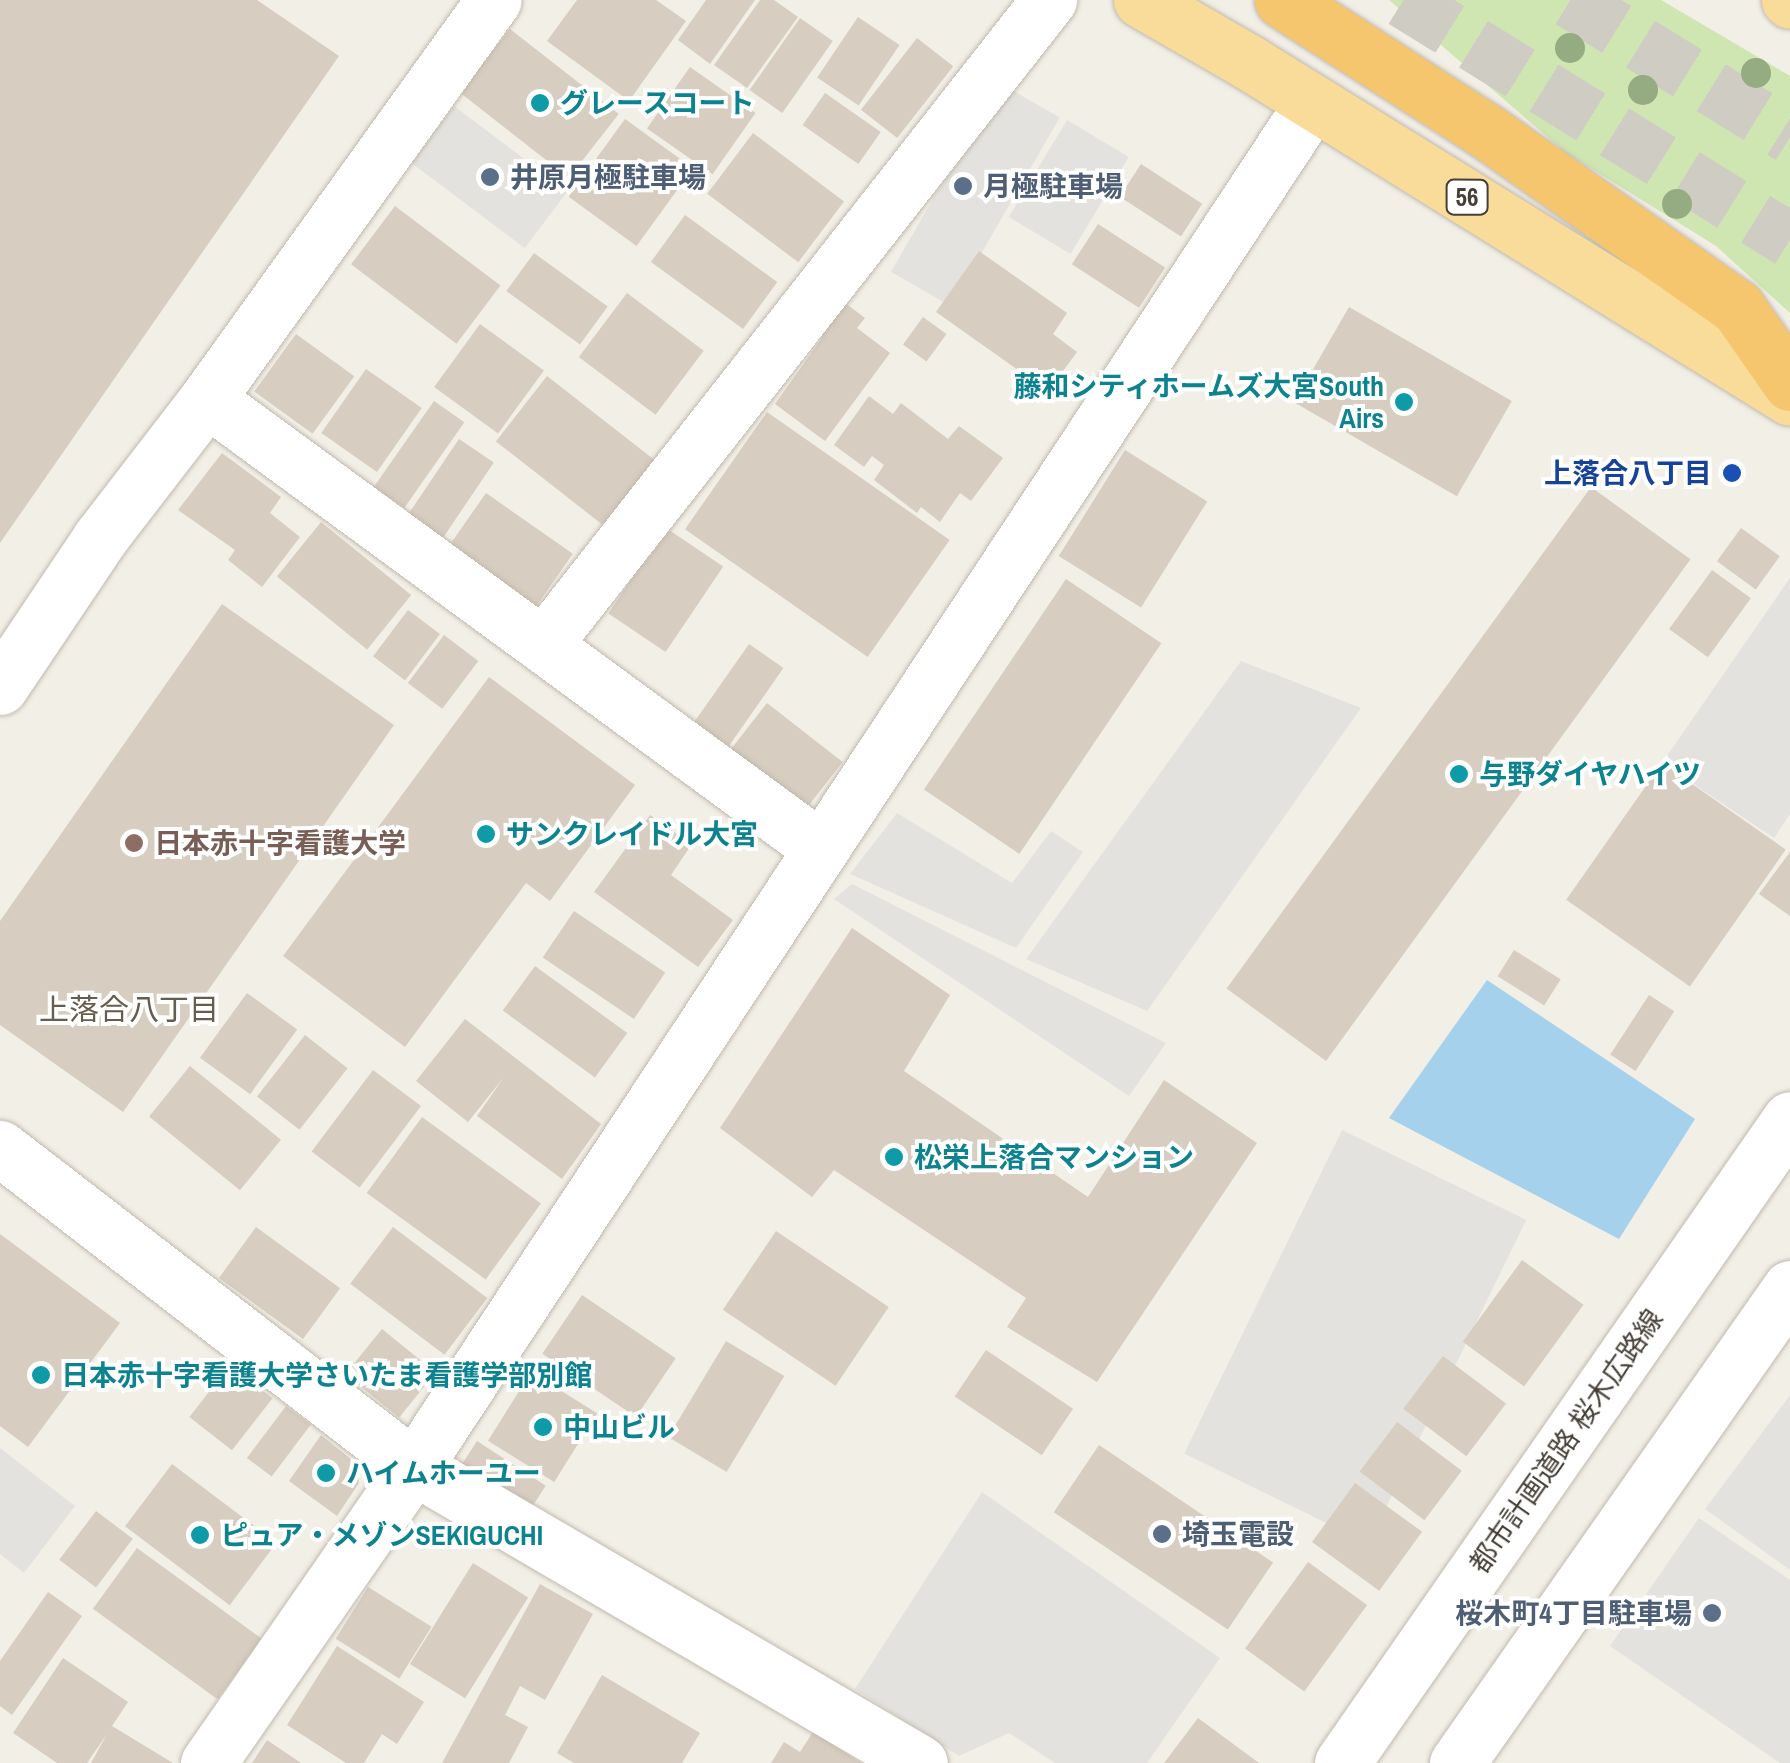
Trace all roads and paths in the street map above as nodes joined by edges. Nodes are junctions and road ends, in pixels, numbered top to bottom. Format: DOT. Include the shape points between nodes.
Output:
graph roads {
  1 [pos="1049,0"];
  2 [pos="1141,0"];
  3 [pos="1282,0"];
  4 [pos="480,5"];
  5 [pos="1313,102"];
  6 [pos="1790,383"];
  7 [pos="1790,398"];
  8 [pos="207,399"];
  9 [pos="543,645"];
  10 [pos="0,686"];
  11 [pos="819,847"];
  12 [pos="1790,1119"];
  13 [pos="0,1148"];
  14 [pos="1783,1312"];
  15 [pos="414,1467"];
  16 [pos="208,1763"];
  17 [pos="920,1763"];
  18 [pos="1342,1763"];
  19 [pos="1458,1763"];
  1 -- 9 [label="street"];
  2 -- 5 [label="main road, 56"];
  3 -- 6 [label="highway" via="1489,133 1736,308"];
  4 -- 8 [label="street"];
  5 -- 7 [label="main road, 56"];
  5 -- 11 [label="street"];
  8 -- 9 [label="street"];
  8 -- 10 [label="street" via="100,538"];
  9 -- 11 [label="street"];
  11 -- 15 [label="street"];
  12 -- 18 [label="street, 都市計画道路 桜木広路線"];
  13 -- 15 [label="street"];
  14 -- 19 [label="street"];
  15 -- 16 [label="street"];
  15 -- 17 [label="street"];
}
